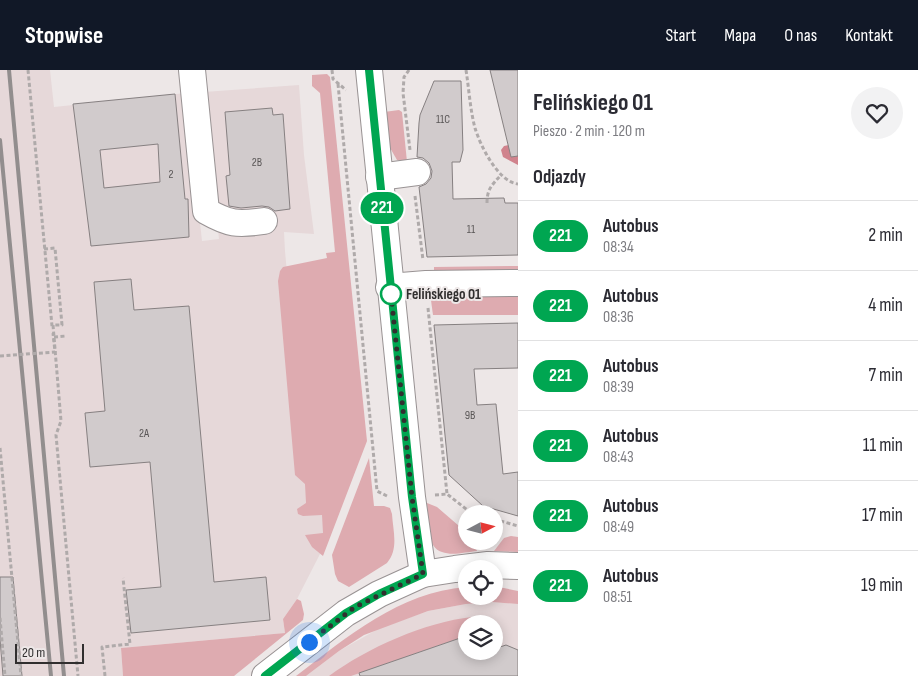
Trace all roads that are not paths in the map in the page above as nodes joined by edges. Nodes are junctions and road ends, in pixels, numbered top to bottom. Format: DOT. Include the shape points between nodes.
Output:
graph roads {
  1 [pos="192,70"];
  2 [pos="369,70"];
  3 [pos="417,172"];
  4 [pos="379,177"];
  5 [pos="264,221"];
  6 [pos="518,283"];
  7 [pos="389,287"];
  8 [pos="518,566"];
  9 [pos="423,574"];
  10 [pos="265,676"];
  1 -- 5 [label="street" via="206,211 224,221 245,224"];
  2 -- 4 [label="street"];
  3 -- 4 [label="street"];
  4 -- 7 [label="street"];
  6 -- 7 [label="street"];
  7 -- 9 [label="street"];
  8 -- 9 [label="street" via="488,565"];
  9 -- 10 [label="street" via="346,613"];
}
